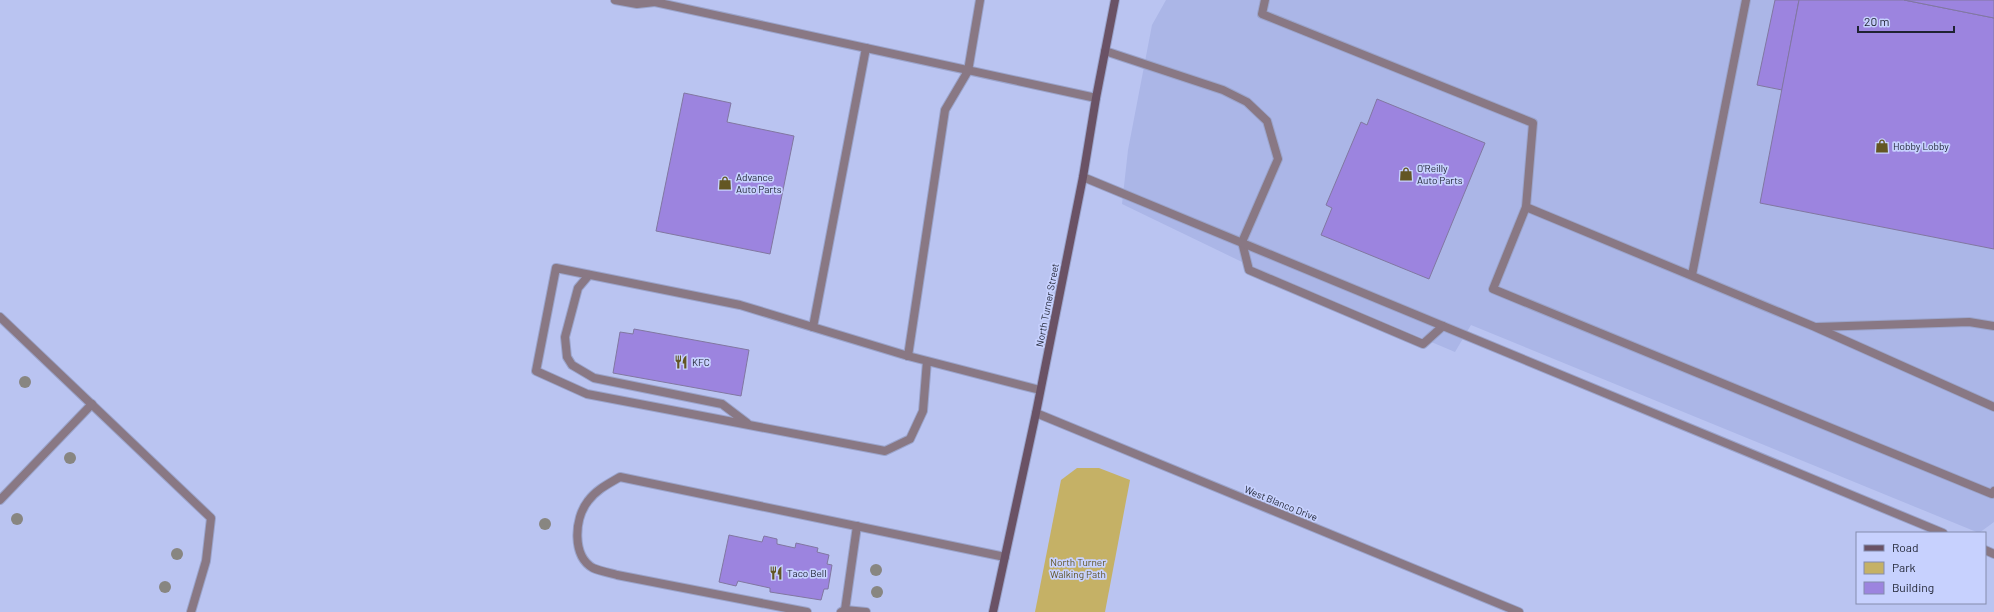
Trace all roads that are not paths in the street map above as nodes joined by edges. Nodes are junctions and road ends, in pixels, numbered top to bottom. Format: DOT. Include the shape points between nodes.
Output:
graph roads {
  1 [pos="615,0"];
  2 [pos="980,0"];
  3 [pos="1115,0"];
  4 [pos="1265,0"];
  5 [pos="1746,0"];
  6 [pos="656,1"];
  7 [pos="866,48"];
  8 [pos="1105,51"];
  9 [pos="968,71"];
  10 [pos="1096,98"];
  11 [pos="1083,177"];
  12 [pos="1526,207"];
  13 [pos="1242,242"];
  14 [pos="589,275"];
  15 [pos="1692,275"];
  16 [pos="0,317"];
  17 [pos="1443,326"];
  18 [pos="1994,326"];
  19 [pos="813,327"];
  20 [pos="1815,327"];
  21 [pos="908,356"];
  22 [pos="927,361"];
  23 [pos="1040,390"];
  24 [pos="92,404"];
  25 [pos="1994,407"];
  26 [pos="1036,413"];
  27 [pos="750,425"];
  28 [pos="1994,491"];
  29 [pos="0,500"];
  30 [pos="857,526"];
  31 [pos="1941,532"];
  32 [pos="1005,557"];
  33 [pos="842,611"];
  34 [pos="191,612"];
  35 [pos="807,612"];
  36 [pos="866,612"];
  37 [pos="993,612"];
  38 [pos="1519,612"];
  1 -- 6 [label="street" via="637,4"];
  2 -- 9 [label="street"];
  3 -- 8 [label="main road, North Turner Street"];
  4 -- 12 [label="street" via="1262,14 1533,123"];
  5 -- 15 [label="street"];
  6 -- 7 [label="street"];
  7 -- 9 [label="street"];
  7 -- 19 [label="street"];
  8 -- 10 [label="main road, North Turner Street"];
  8 -- 13 [label="street" via="1223,90 1247,102 1267,121 1278,159"];
  9 -- 10 [label="street"];
  9 -- 21 [label="street" via="945,110"];
  10 -- 11 [label="main road, North Turner Street"];
  11 -- 13 [label="street"];
  11 -- 23 [label="main road, North Turner Street"];
  12 -- 15 [label="street"];
  12 -- 28 [label="street" via="1493,288 1992,494"];
  13 -- 17 [label="street"];
  13 -- 17 [label="street" via="1249,270 1423,344"];
  14 -- 19 [label="street" via="740,305"];
  14 -- 27 [label="street" via="578,288 565,337 567,357 572,365 594,378 722,404"];
  14 -- 27 [label="street" via="556,268 536,371 587,394"];
  15 -- 20 [label="street"];
  16 -- 24 [label="street"];
  17 -- 31 [label="street"];
  18 -- 20 [label="street" via="1969,322"];
  19 -- 21 [label="street"];
  20 -- 25 [label="street"];
  21 -- 22 [label="street"];
  22 -- 23 [label="street"];
  22 -- 27 [label="street" via="923,411 910,439 886,451"];
  23 -- 26 [label="main road, North Turner Street"];
  24 -- 29 [label="street"];
  24 -- 34 [label="street" via="211,518 206,561"];
  26 -- 32 [label="main road, North Turner Street"];
  26 -- 38 [label="street, West Blanco Drive"];
  30 -- 32 [label="street"];
  30 -- 33 [label="street"];
  30 -- 35 [label="street" via="620,477 599,490 587,502 577,540 582,557 593,568 617,575"];
  32 -- 37 [label="main road, North Turner Street"];
  33 -- 36 [label="street"];
}
